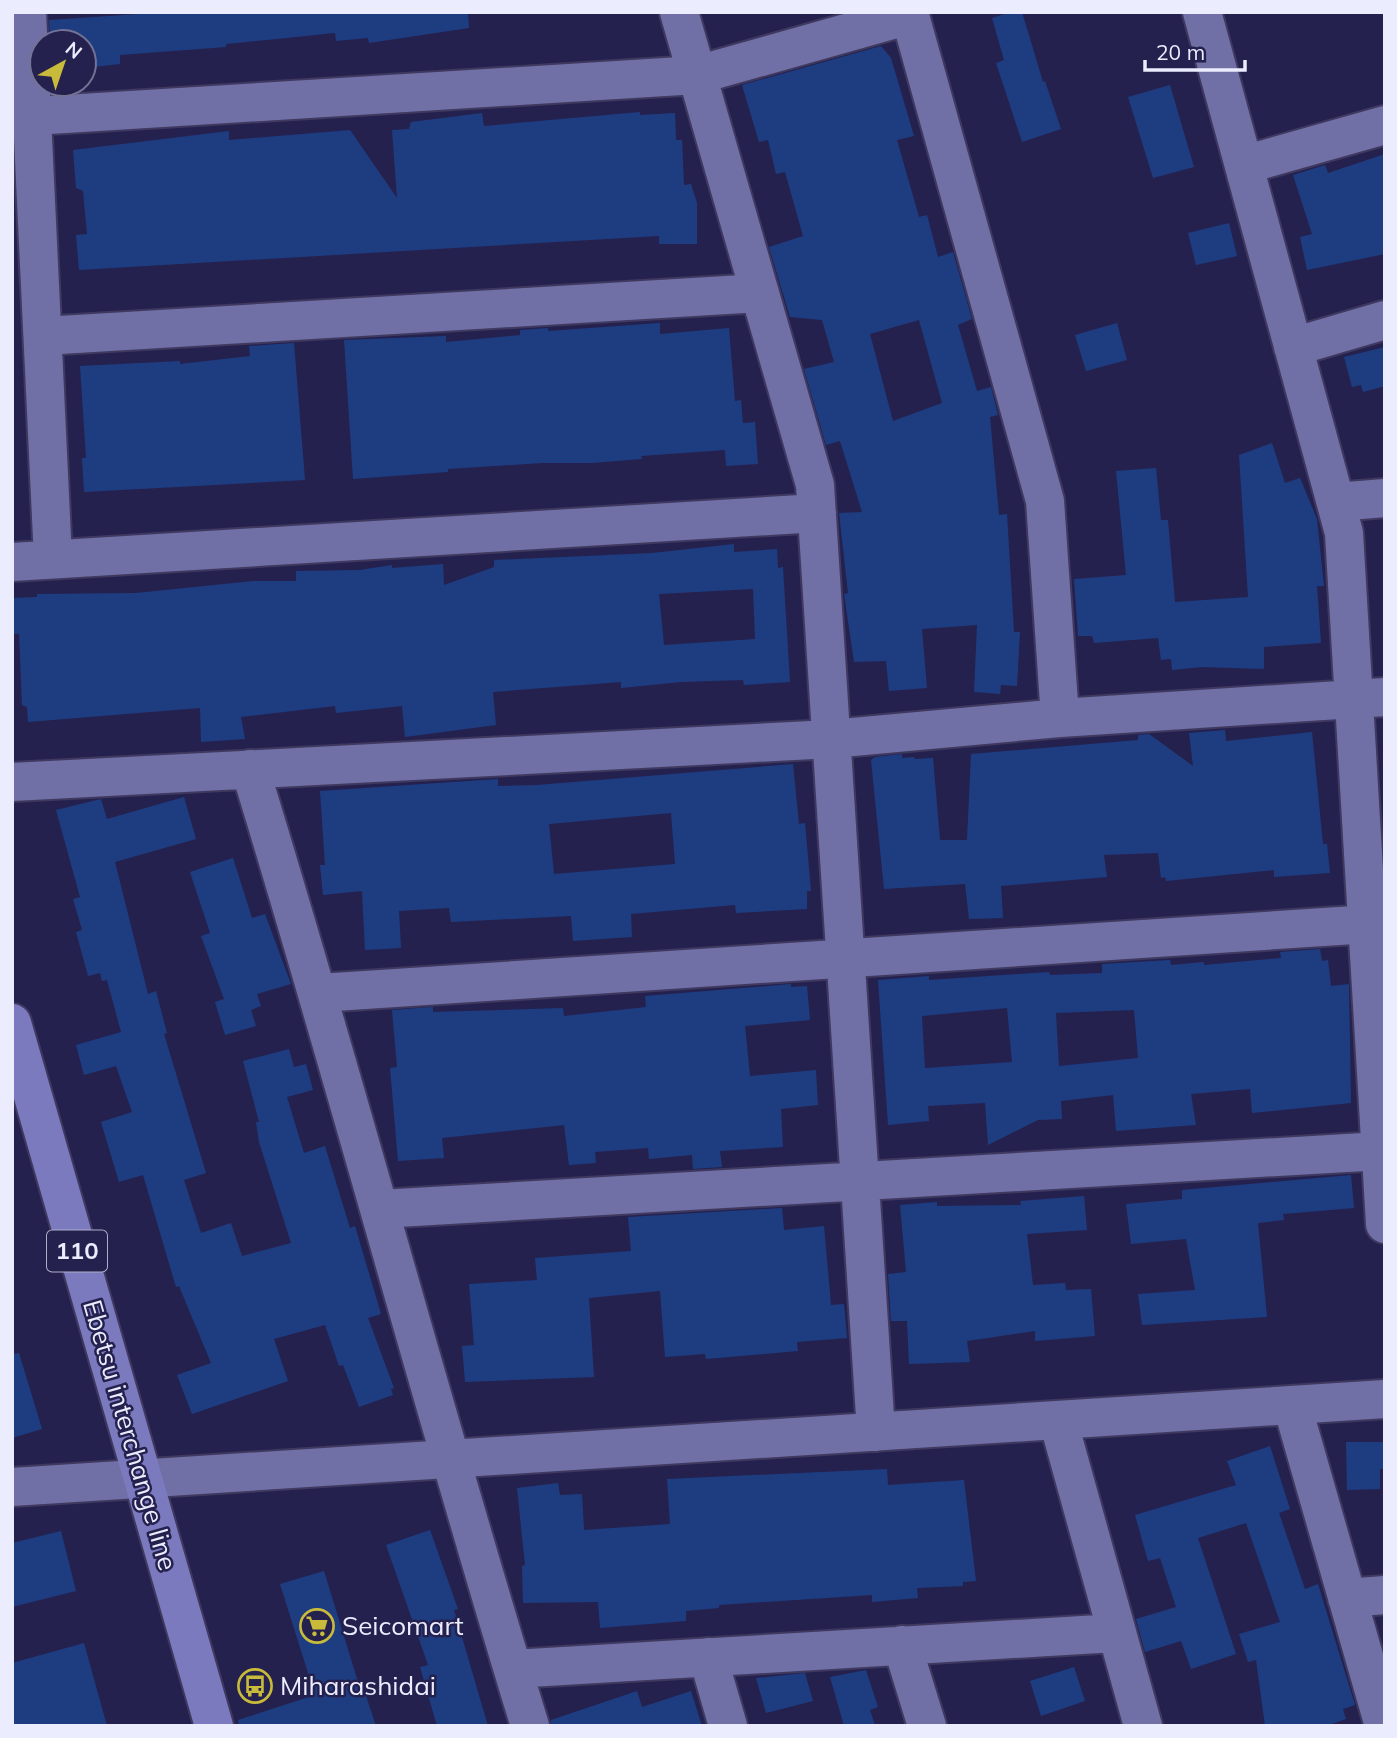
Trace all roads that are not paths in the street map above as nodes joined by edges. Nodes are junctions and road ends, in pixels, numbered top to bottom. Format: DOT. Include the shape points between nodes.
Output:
graph roads {
  1 [pos="27,12"];
  2 [pos="679,12"];
  3 [pos="1202,12"];
  4 [pos="909,13"];
  5 [pos="697,75"];
  6 [pos="33,116"];
  7 [pos="1385,125"];
  8 [pos="1244,165"];
  9 [pos="760,293"];
  10 [pos="1385,320"];
  11 [pos="43,336"];
  12 [pos="1293,347"];
  13 [pos="1385,498"];
  14 [pos="1336,502"];
  15 [pos="817,513"];
  16 [pos="52,559"];
  17 [pos="12,562"];
  18 [pos="1369,698"];
  19 [pos="1060,718"];
  20 [pos="831,739"];
  21 [pos="250,769"];
  22 [pos="12,782"];
  23 [pos="1376,924"];
  24 [pos="846,959"];
  25 [pos="319,993"];
  26 [pos="12,1023"];
  27 [pos="1381,1151"];
  28 [pos="860,1180"];
  29 [pos="380,1209"];
  30 [pos="1385,1224"];
  31 [pos="1385,1399"];
  32 [pos="1292,1405"];
  33 [pos="1058,1420"];
  34 [pos="876,1432"];
  35 [pos="450,1459"];
  36 [pos="142,1479"];
  37 [pos="12,1487"];
  38 [pos="1385,1595"];
  39 [pos="1347,1598"];
  40 [pos="1115,1633"];
  41 [pos="902,1645"];
  42 [pos="708,1657"];
  43 [pos="513,1669"];
  44 [pos="214,1726"];
  45 [pos="530,1726"];
  46 [pos="728,1726"];
  47 [pos="927,1726"];
  48 [pos="1143,1726"];
  49 [pos="1384,1726"];
  1 -- 6 [label="street"];
  2 -- 5 [label="street"];
  3 -- 8 [label="street"];
  4 -- 5 [label="street"];
  4 -- 19 [label="street" via="1045,501"];
  5 -- 6 [label="street"];
  5 -- 9 [label="street"];
  6 -- 11 [label="street"];
  7 -- 8 [label="street"];
  8 -- 12 [label="street"];
  9 -- 11 [label="street"];
  9 -- 15 [label="street" via="815,485"];
  10 -- 12 [label="street"];
  11 -- 16 [label="street"];
  12 -- 14 [label="street"];
  13 -- 14 [label="street"];
  14 -- 18 [label="street"];
  15 -- 16 [label="street"];
  15 -- 20 [label="street"];
  16 -- 17 [label="street"];
  18 -- 19 [label="street"];
  18 -- 23 [label="street"];
  19 -- 20 [label="street"];
  20 -- 21 [label="street"];
  20 -- 24 [label="street"];
  21 -- 22 [label="street"];
  21 -- 25 [label="street"];
  23 -- 24 [label="street"];
  23 -- 27 [label="street"];
  24 -- 25 [label="street"];
  24 -- 28 [label="street"];
  25 -- 29 [label="street"];
  26 -- 36 [label="main road, Ebetsu interchange line / 110"];
  27 -- 28 [label="street"];
  27 -- 30 [label="street"];
  28 -- 29 [label="street"];
  28 -- 34 [label="street"];
  29 -- 35 [label="street"];
  31 -- 32 [label="street"];
  32 -- 33 [label="street"];
  32 -- 39 [label="street"];
  33 -- 34 [label="street"];
  33 -- 40 [label="street"];
  34 -- 35 [label="street"];
  35 -- 36 [label="street"];
  35 -- 43 [label="street"];
  36 -- 37 [label="street"];
  36 -- 44 [label="main road, Ebetsu interchange line / 110"];
  38 -- 39 [label="street"];
  39 -- 49 [label="street"];
  40 -- 41 [label="street"];
  40 -- 48 [label="street"];
  41 -- 42 [label="street"];
  41 -- 47 [label="street"];
  42 -- 43 [label="street"];
  42 -- 46 [label="street"];
  43 -- 45 [label="street"];
}
